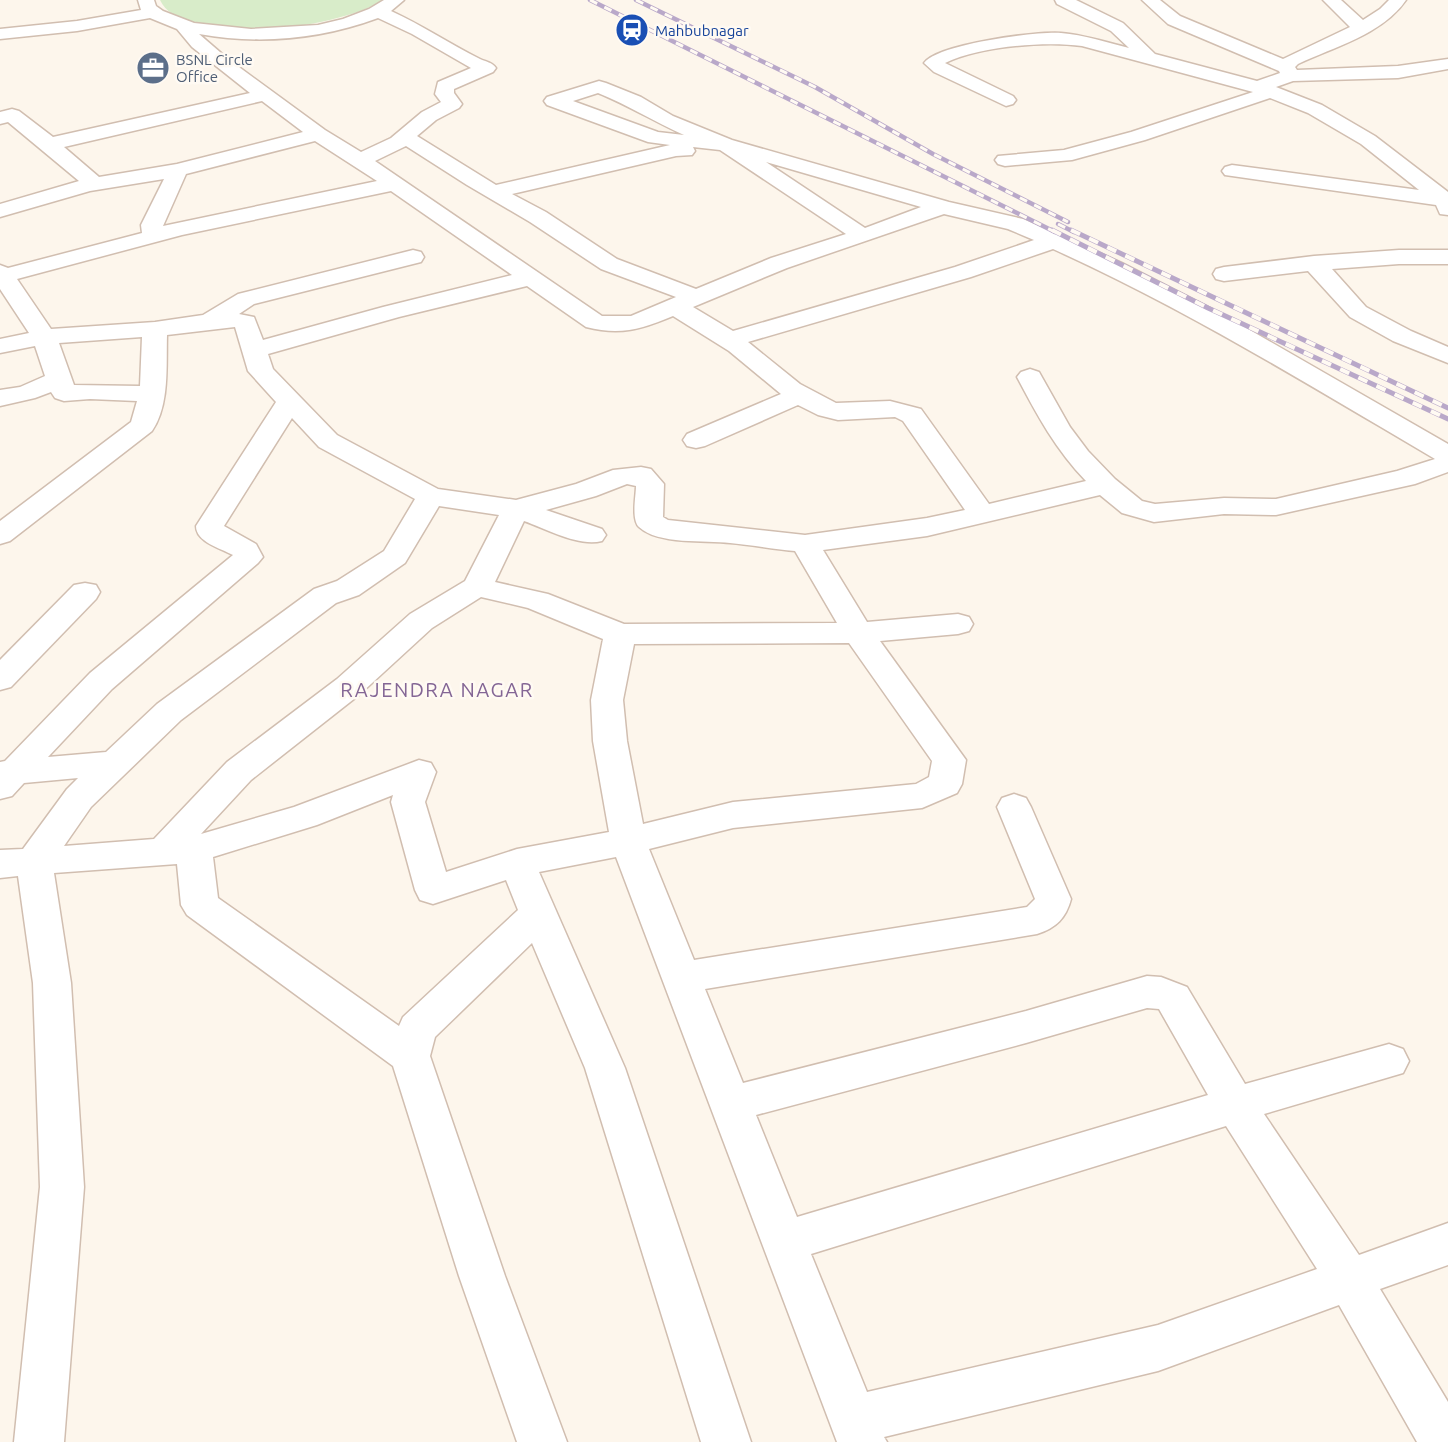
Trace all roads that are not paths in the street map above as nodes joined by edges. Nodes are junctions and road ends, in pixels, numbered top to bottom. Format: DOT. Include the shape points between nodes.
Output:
graph roads {
  1 [pos="396,0"];
  2 [pos="1063,0"];
  3 [pos="1150,0"];
  4 [pos="1331,0"];
  5 [pos="1398,0"];
  6 [pos="87,5"];
  7 [pos="149,7"];
  8 [pos="378,11"];
  9 [pos="116,18"];
  10 [pos="186,28"];
  11 [pos="1362,28"];
  12 [pos="0,34"];
  13 [pos="1150,58"];
  14 [pos="1448,64"];
  15 [pos="488,68"];
  16 [pos="1288,72"];
  17 [pos="507,77"];
  18 [pos="1265,90"];
  19 [pos="265,94"];
  20 [pos="1006,100"];
  21 [pos="0,118"];
  22 [pos="318,134"];
  23 [pos="404,136"];
  24 [pos="50,144"];
  25 [pos="733,149"];
  26 [pos="360,160"];
  27 [pos="1005,160"];
  28 [pos="178,170"];
  29 [pos="1232,171"];
  30 [pos="95,184"];
  31 [pos="396,184"];
  32 [pos="493,192"];
  33 [pos="1446,205"];
  34 [pos="943,207"];
  35 [pos="0,210"];
  36 [pos="863,236"];
  37 [pos="153,237"];
  38 [pos="1054,241"];
  39 [pos="413,257"];
  40 [pos="1448,257"];
  41 [pos="1314,263"];
  42 [pos="1,274"];
  43 [pos="1224,274"];
  44 [pos="530,278"];
  45 [pos="699,298"];
  46 [pos="335,302"];
  47 [pos="675,308"];
  48 [pos="211,321"];
  49 [pos="155,329"];
  50 [pos="44,337"];
  51 [pos="729,340"];
  52 [pos="0,346"];
  53 [pos="254,350"];
  54 [pos="1448,356"];
  55 [pos="1030,377"];
  56 [pos="59,380"];
  57 [pos="152,394"];
  58 [pos="798,396"];
  59 [pos="0,398"];
  60 [pos="290,401"];
  61 [pos="696,440"];
  62 [pos="1446,463"];
  63 [pos="1104,485"];
  64 [pos="431,496"];
  65 [pos="516,509"];
  66 [pos="983,515"];
  67 [pos="0,535"];
  68 [pos="592,535"];
  69 [pos="805,544"];
  70 [pos="477,587"];
  71 [pos="85,592"];
  72 [pos="958,624"];
  73 [pos="858,633"];
  74 [pos="620,634"];
  75 [pos="0,679"];
  76 [pos="116,763"];
  77 [pos="5,777"];
  78 [pos="1014,807"];
  79 [pos="628,841"];
  80 [pos="179,850"];
  81 [pos="17,862"];
  82 [pos="517,863"];
  83 [pos="538,914"];
  84 [pos="681,978"];
  85 [pos="410,1056"];
  86 [pos="1389,1061"];
  87 [pos="730,1104"];
  88 [pos="1235,1105"];
  89 [pos="783,1242"];
  90 [pos="1448,1244"];
  91 [pos="1349,1279"];
  92 [pos="858,1431"];
  93 [pos="39,1442"];
  94 [pos="542,1442"];
  95 [pos="726,1442"];
  96 [pos="1444,1442"];
  1 -- 8 [label="street"];
  2 -- 13 [label="street" via="1117,27"];
  3 -- 16 [label="street" via="1174,20"];
  4 -- 11 [label="street"];
  5 -- 11 [label="street"];
  6 -- 9 [label="street"];
  7 -- 9 [label="street"];
  7 -- 10 [label="street"];
  8 -- 10 [label="street" via="306,31 232,34"];
  8 -- 15 [label="street"];
  9 -- 12 [label="street"];
  10 -- 19 [label="street" via="200,44"];
  11 -- 16 [label="street" via="1292,60"];
  13 -- 18 [label="street"];
  13 -- 20 [label="street" via="1059,38 999,44 933,63"];
  14 -- 16 [label="street" via="1398,72"];
  15 -- 17 [label="street"];
  15 -- 23 [label="street" via="445,86 444,94 452,104"];
  16 -- 18 [label="street"];
  18 -- 27 [label="street" via="1138,136 1065,156"];
  18 -- 33 [label="street" via="1316,109 1368,140"];
  19 -- 22 [label="street"];
  19 -- 24 [label="street"];
  21 -- 24 [label="street" via="12,115"];
  22 -- 26 [label="street"];
  22 -- 28 [label="street"];
  23 -- 26 [label="street"];
  23 -- 32 [label="street"];
  24 -- 30 [label="street"];
  25 -- 25 [label="street" via="655,138 554,101 599,87"];
  25 -- 32 [label="street" via="676,150"];
  25 -- 34 [label="street"];
  25 -- 36 [label="street"];
  26 -- 31 [label="street"];
  28 -- 30 [label="street"];
  28 -- 37 [label="street" via="152,225"];
  29 -- 33 [label="street"];
  30 -- 35 [label="street"];
  31 -- 37 [label="street"];
  31 -- 44 [label="street"];
  32 -- 45 [label="street" via="609,264"];
  34 -- 36 [label="street"];
  34 -- 38 [label="street" via="1015,224"];
  36 -- 45 [label="street" via="778,263"];
  37 -- 42 [label="street"];
  38 -- 51 [label="street" via="963,272"];
  38 -- 62 [label="street" via="1214,319"];
  39 -- 46 [label="street"];
  40 -- 41 [label="street"];
  41 -- 43 [label="street"];
  41 -- 54 [label="street" via="1358,312"];
  42 -- 50 [label="street"];
  44 -- 46 [label="street"];
  44 -- 47 [label="street" via="595,322 635,323"];
  45 -- 47 [label="street"];
  46 -- 48 [label="street" via="246,299"];
  46 -- 53 [label="street"];
  47 -- 51 [label="street"];
  48 -- 49 [label="street"];
  48 -- 53 [label="street" via="245,321"];
  49 -- 50 [label="street"];
  49 -- 57 [label="street"];
  50 -- 52 [label="street"];
  50 -- 56 [label="street"];
  51 -- 58 [label="street"];
  53 -- 60 [label="street" via="261,371"];
  55 -- 63 [label="street" via="1057,428"];
  56 -- 57 [label="street" via="64,393"];
  56 -- 59 [label="street"];
  57 -- 67 [label="street" via="143,425"];
  58 -- 61 [label="street"];
  58 -- 66 [label="street" via="829,410 847,413 885,407 900,408 912,415"];
  60 -- 64 [label="street" via="328,441"];
  60 -- 77 [label="street" via="210,526 210,532 246,550 248,557 101,681"];
  62 -- 63 [label="street" via="1405,478 1276,507 1224,506 1154,513 1132,507"];
  63 -- 66 [label="street"];
  64 -- 65 [label="street"];
  64 -- 76 [label="street" via="395,557 348,588 325,596 169,712"];
  65 -- 68 [label="street"];
  65 -- 69 [label="street" via="623,476 641,475 650,484 649,521 668,531"];
  65 -- 70 [label="street"];
  66 -- 69 [label="street"];
  69 -- 73 [label="street"];
  70 -- 74 [label="street" via="537,601"];
  70 -- 80 [label="street" via="421,621 348,687 239,771"];
  71 -- 75 [label="street"];
  72 -- 73 [label="street"];
  73 -- 74 [label="street"];
  73 -- 79 [label="street" via="950,760 945,784 922,796 733,815"];
  74 -- 79 [label="street" via="607,700 610,741"];
  76 -- 77 [label="street"];
  76 -- 81 [label="street"];
  78 -- 84 [label="street" via="1053,900 1050,909 1037,920"];
  79 -- 82 [label="street"];
  79 -- 84 [label="street"];
  80 -- 81 [label="street"];
  80 -- 82 [label="street" via="305,816 419,772 408,802 433,890"];
  80 -- 85 [label="street" via="200,905"];
  81 -- 93 [label="street" via="52,983 62,1187"];
  82 -- 83 [label="street"];
  83 -- 85 [label="street" via="417,1029"];
  83 -- 95 [label="street" via="605,1068"];
  84 -- 87 [label="street"];
  85 -- 94 [label="street" via="482,1276"];
  86 -- 88 [label="street"];
  87 -- 88 [label="street" via="1147,992 1173,998"];
  87 -- 89 [label="street"];
  88 -- 89 [label="street"];
  88 -- 91 [label="street"];
  89 -- 92 [label="street"];
  90 -- 91 [label="street"];
  91 -- 92 [label="street" via="1158,1348"];
  91 -- 96 [label="street"];
}
